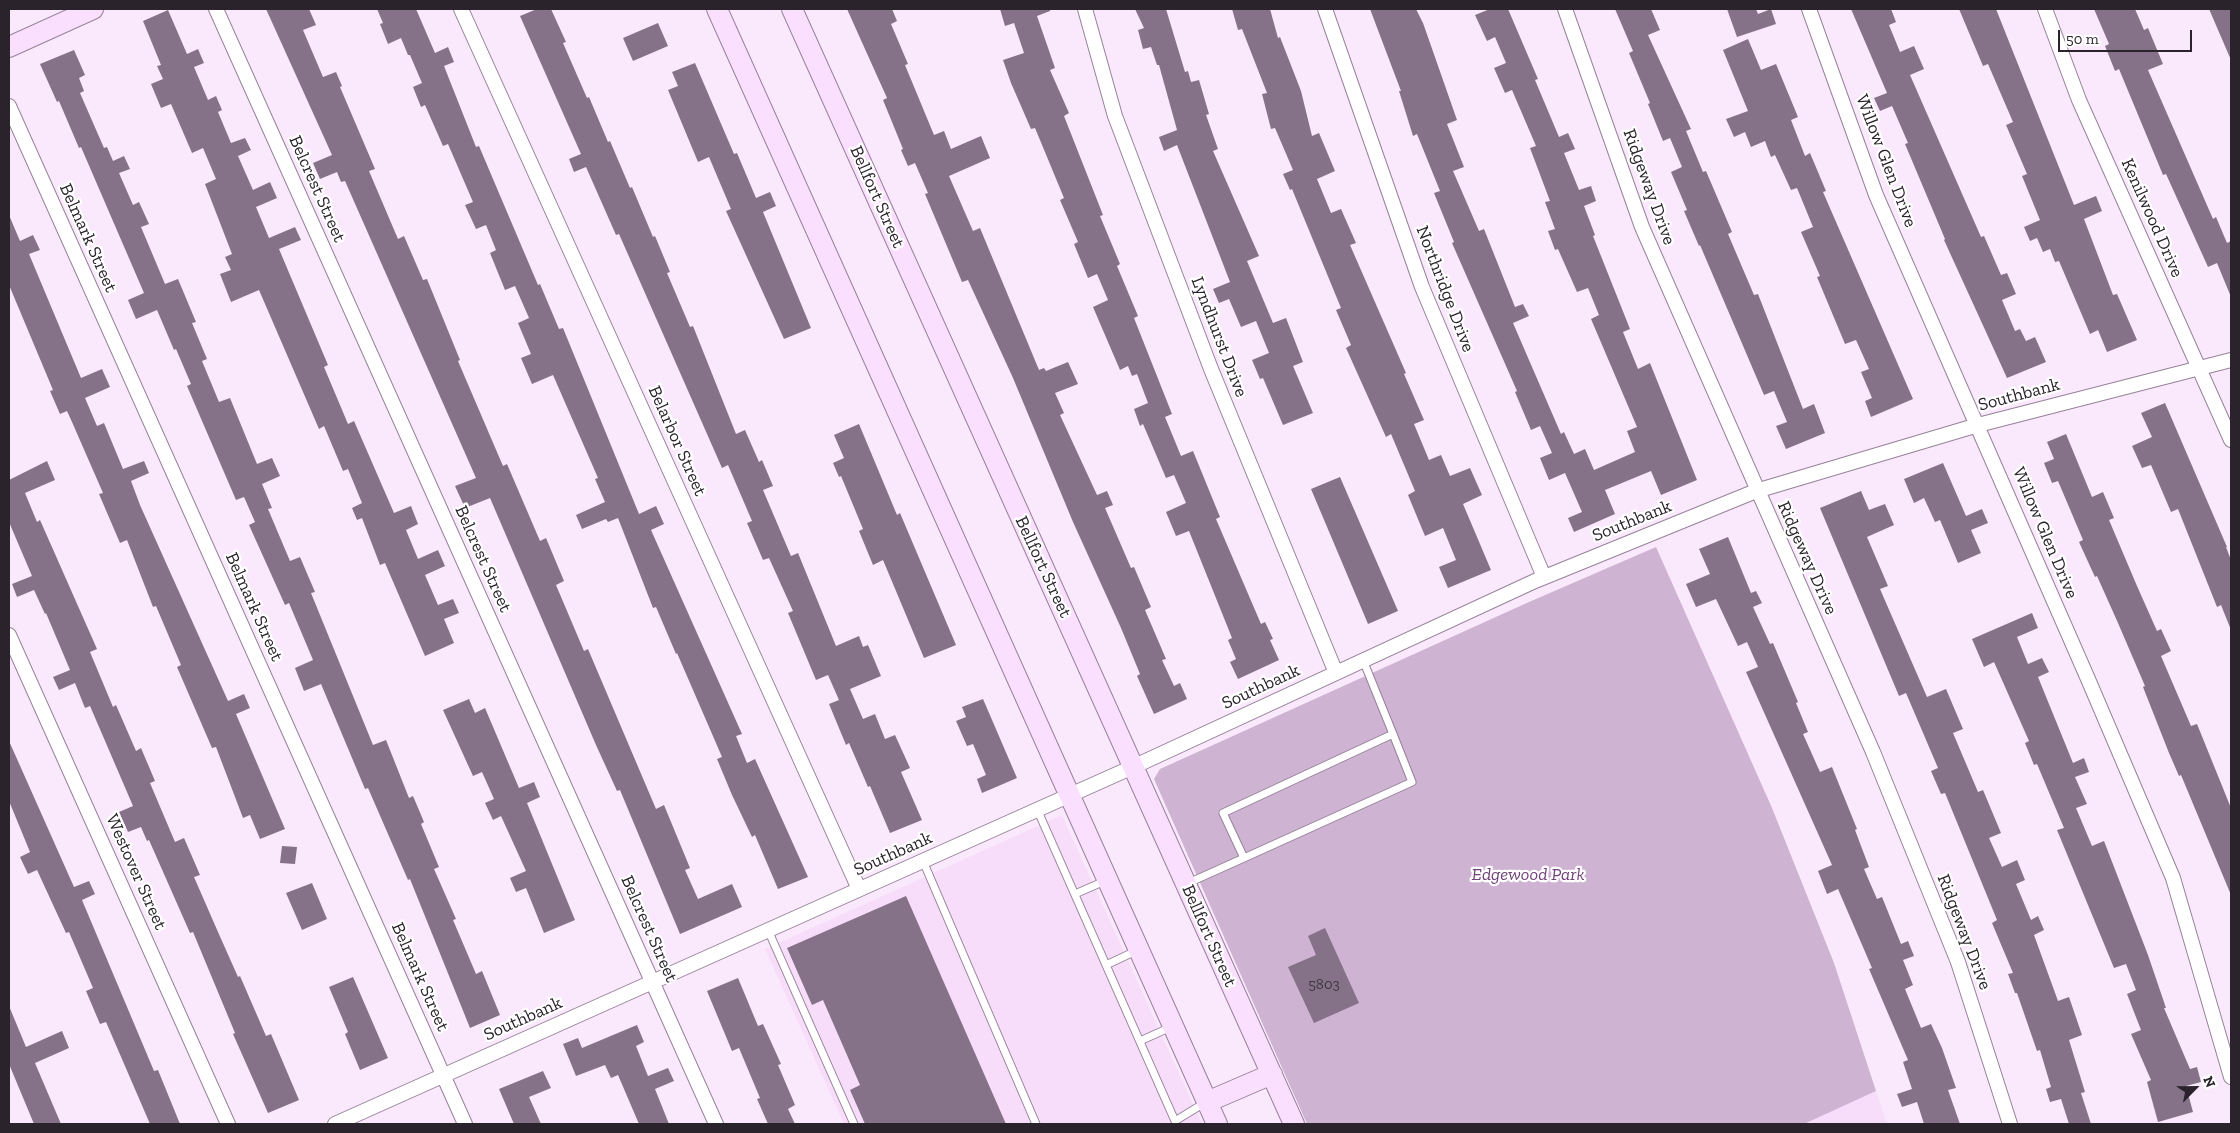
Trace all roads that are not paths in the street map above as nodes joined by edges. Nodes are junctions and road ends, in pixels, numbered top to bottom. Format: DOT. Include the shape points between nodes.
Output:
graph roads {
  1 [pos="93,9"];
  2 [pos="216,9"];
  3 [pos="461,9"];
  4 [pos="717,9"];
  5 [pos="792,9"];
  6 [pos="1085,9"];
  7 [pos="1326,9"];
  8 [pos="1565,9"];
  9 [pos="1809,9"];
  10 [pos="2046,9"];
  11 [pos="9,47"];
  12 [pos="9,106"];
  13 [pos="2231,360"];
  14 [pos="2198,368"];
  15 [pos="1978,425"];
  16 [pos="2231,440"];
  17 [pos="1756,490"];
  18 [pos="1544,577"];
  19 [pos="9,635"];
  20 [pos="1363,660"];
  21 [pos="1336,673"];
  22 [pos="1393,734"];
  23 [pos="1135,766"];
  24 [pos="1069,795"];
  25 [pos="1037,809"];
  26 [pos="1244,858"];
  27 [pos="923,861"];
  28 [pos="1107,880"];
  29 [pos="1186,884"];
  30 [pos="859,889"];
  31 [pos="1074,894"];
  32 [pos="768,930"];
  33 [pos="1139,950"];
  34 [pos="1106,965"];
  35 [pos="652,982"];
  36 [pos="1173,1026"];
  37 [pos="1140,1041"];
  38 [pos="1272,1074"];
  39 [pos="443,1076"];
  40 [pos="2231,1077"];
  41 [pos="1207,1102"];
  42 [pos="228,1124"];
  43 [pos="335,1124"];
  44 [pos="465,1124"];
  45 [pos="716,1124"];
  46 [pos="854,1124"];
  47 [pos="1036,1124"];
  48 [pos="1217,1124"];
  49 [pos="1294,1124"];
  50 [pos="2010,1124"];
  1 -- 11 [label="main road"];
  2 -- 35 [label="street, Belcrest Street"];
  3 -- 30 [label="street, Belarbor Street"];
  4 -- 24 [label="main road"];
  5 -- 23 [label="main road, Bellfort Street"];
  6 -- 21 [label="street, Lyndhurst Drive" via="1114,116 1211,369"];
  7 -- 18 [label="street, Northridge Drive" via="1422,287"];
  8 -- 17 [label="street, Ridgeway Drive" via="1642,227"];
  9 -- 15 [label="street, Willow Glen Drive" via="1876,195"];
  10 -- 14 [label="street, Kenilwood Drive" via="2079,100"];
  12 -- 39 [label="street, Belmark Street"];
  13 -- 14 [label="street, Southbank"];
  14 -- 15 [label="street, Southbank"];
  14 -- 16 [label="street, Kenilwood Drive"];
  15 -- 17 [label="street, Southbank"];
  15 -- 40 [label="street, Willow Glen Drive" via="2172,878"];
  17 -- 18 [label="street, Southbank"];
  17 -- 50 [label="street, Ridgeway Drive" via="1873,752 1958,962"];
  18 -- 20 [label="street, Southbank"];
  19 -- 42 [label="street, Westover Street"];
  20 -- 21 [label="street, Southbank"];
  20 -- 22 [label="lane"];
  21 -- 23 [label="street, Southbank"];
  22 -- 26 [label="lane" via="1412,782"];
  22 -- 26 [label="lane" via="1223,813"];
  23 -- 24 [label="street, Southbank"];
  23 -- 29 [label="main road, Bellfort Street"];
  24 -- 25 [label="street, Southbank"];
  24 -- 28 [label="main road"];
  25 -- 27 [label="street, Southbank"];
  25 -- 31 [label="lane"];
  26 -- 29 [label="lane"];
  27 -- 30 [label="street, Southbank"];
  27 -- 47 [label="lane"];
  28 -- 31 [label="lane"];
  28 -- 33 [label="main road"];
  29 -- 38 [label="main road, Bellfort Street"];
  30 -- 32 [label="street, Southbank"];
  31 -- 34 [label="lane"];
  32 -- 35 [label="street, Southbank"];
  32 -- 46 [label="lane"];
  33 -- 34 [label="lane"];
  33 -- 36 [label="main road"];
  34 -- 37 [label="lane"];
  35 -- 39 [label="street, Southbank"];
  35 -- 45 [label="street, Belcrest Street"];
  36 -- 37 [label="lane"];
  36 -- 41 [label="main road"];
  37 -- 41 [label="lane" via="1175,1121"];
  38 -- 41 [label="main road"];
  38 -- 49 [label="main road, Bellfort Street"];
  39 -- 43 [label="street, Southbank"];
  39 -- 44 [label="street, Belmark Street"];
  41 -- 48 [label="main road"];
}
